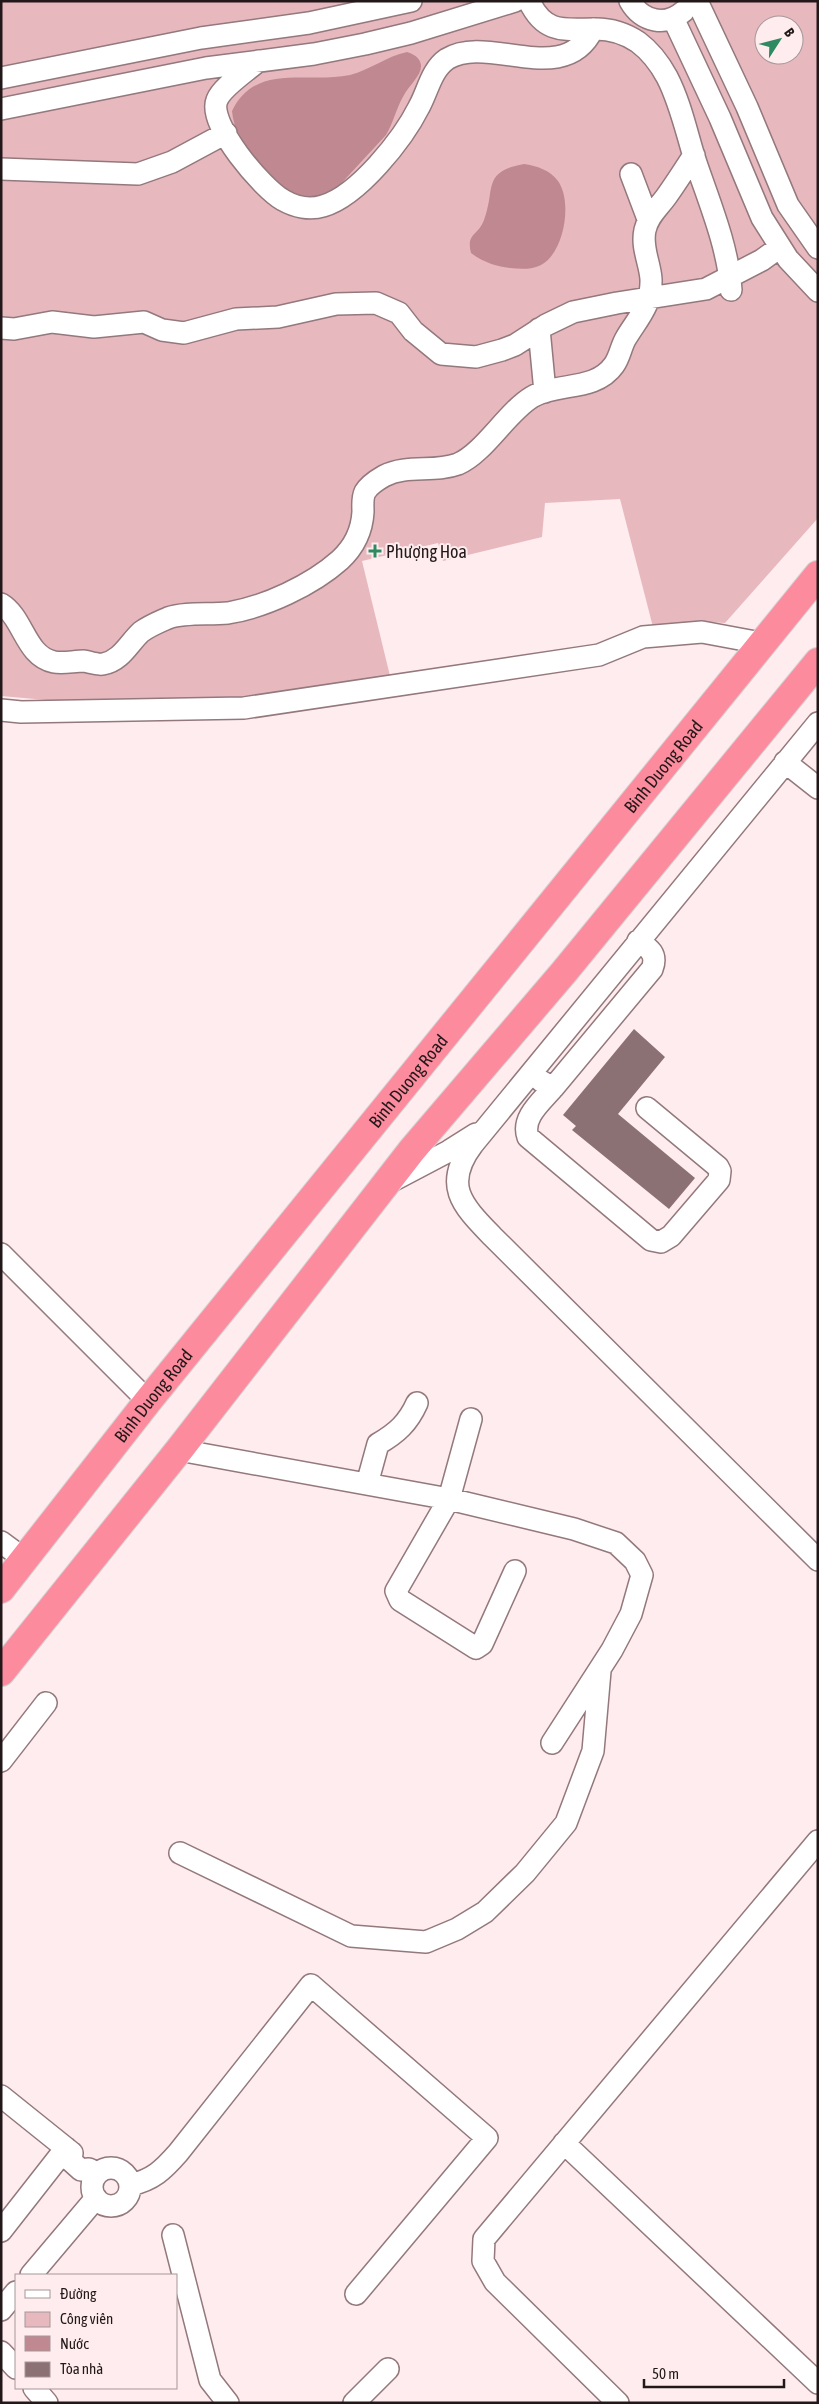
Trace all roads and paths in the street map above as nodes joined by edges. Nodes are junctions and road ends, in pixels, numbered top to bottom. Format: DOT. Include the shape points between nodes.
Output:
graph roads {
  1 [pos="411,1"];
  2 [pos="515,1"];
  3 [pos="529,1"];
  4 [pos="630,1"];
  5 [pos="690,1"];
  6 [pos="697,1"];
  7 [pos="673,18"];
  8 [pos="593,29"];
  9 [pos="258,61"];
  10 [pos="1,78"];
  11 [pos="1,109"];
  12 [pos="226,133"];
  13 [pos="694,155"];
  14 [pos="1,169"];
  15 [pos="631,174"];
  16 [pos="648,219"];
  17 [pos="780,247"];
  18 [pos="818,248"];
  19 [pos="731,284"];
  20 [pos="818,291"];
  21 [pos="649,298"];
  22 [pos="1,328"];
  23 [pos="540,329"];
  24 [pos="545,392"];
  25 [pos="818,575"];
  26 [pos="1,604"];
  27 [pos="761,643"];
  28 [pos="818,662"];
  29 [pos="1,710"];
  30 [pos="818,723"];
  31 [pos="786,762"];
  32 [pos="818,788"];
  33 [pos="638,941"];
  34 [pos="530,1074"];
  35 [pos="553,1088"];
  36 [pos="647,1108"];
  37 [pos="492,1120"];
  38 [pos="383,1187"];
  39 [pos="1,1254"];
  40 [pos="148,1401"];
  41 [pos="417,1403"];
  42 [pos="471,1419"];
  43 [pos="179,1450"];
  44 [pos="367,1484"];
  45 [pos="449,1499"];
  46 [pos="1,1542"];
  47 [pos="24,1559"];
  48 [pos="818,1560"];
  49 [pos="515,1571"];
  50 [pos="1,1589"];
  51 [pos="601,1668"];
  52 [pos="1,1672"];
  53 [pos="46,1703"];
  54 [pos="552,1743"];
  55 [pos="1,1761"];
  56 [pos="818,1841"];
  57 [pos="180,1853"];
  58 [pos="1,2096"];
  59 [pos="564,2143"];
  60 [pos="69,2150"];
  61 [pos="93,2172"];
  62 [pos="130,2185"];
  63 [pos="96,2198"];
  64 [pos="1,2231"];
  65 [pos="173,2235"];
  66 [pos="32,2274"];
  67 [pos="15,2293"];
  68 [pos="356,2294"];
  69 [pos="1,2310"];
  70 [pos="1,2352"];
  71 [pos="15,2367"];
  72 [pos="388,2369"];
  73 [pos="818,2383"];
  74 [pos="35,2389"];
  75 [pos="47,2403"];
  76 [pos="228,2403"];
  77 [pos="354,2403"];
  78 [pos="618,2403"];
  1 -- 10 [label="street" via="325,20 201,38"];
  2 -- 9 [label="street" via="365,44"];
  3 -- 8 [label="street" via="537,15 554,27 574,31"];
  4 -- 7 [label="street" via="640,14 648,18 665,21"];
  5 -- 7 [label="street" via="684,11"];
  6 -- 18 [label="street" via="748,107 788,205"];
  7 -- 17 [label="street" via="720,118 753,200"];
  8 -- 12 [label="street" via="571,52 554,58 470,52 449,58 437,69 412,120 385,158 335,201 321,207 300,206 281,199 240,158"];
  8 -- 13 [label="street" via="617,32 649,51 672,88"];
  9 -- 11 [label="street" via="206,68"];
  9 -- 12 [label="street" via="217,99 216,110"];
  12 -- 14 [label="street" via="172,162 138,174"];
  13 -- 16 [label="street"];
  13 -- 19 [label="street" via="727,259"];
  15 -- 16 [label="street"];
  16 -- 21 [label="street" via="644,242 651,278"];
  17 -- 19 [label="street"];
  17 -- 20 [label="street"];
  19 -- 21 [label="street"];
  21 -- 23 [label="street" via="573,312"];
  21 -- 24 [label="street" via="609,371 587,383"];
  22 -- 23 [label="street" via="52,322 100,327 144,322 184,334 236,319 278,317 336,304 376,303 399,313 413,331 441,354 464,357 502,350"];
  23 -- 24 [label="street"];
  24 -- 26 [label="street" via="525,402 463,461 445,467 400,471 371,485 364,494 360,532 348,552 320,574 276,598 232,612 170,618 141,633 118,657 100,664 46,660 28,642 14,615"];
  25 -- 27 [label="highway, Binh Duong Road"];
  27 -- 29 [label="street" via="702,632 643,637 599,655 244,708"];
  27 -- 40 [label="highway, Binh Duong Road"];
  28 -- 38 [label="highway"];
  30 -- 31 [label="street"];
  31 -- 32 [label="street"];
  31 -- 33 [label="street"];
  33 -- 34 [label="street"];
  33 -- 35 [label="street" via="653,954 652,969"];
  34 -- 35 [label="street"];
  34 -- 37 [label="street"];
  35 -- 36 [label="street" via="529,1117 525,1130 528,1137 652,1240 661,1242 671,1236 718,1180 720,1171"];
  37 -- 38 [label="street" via="449,1151"];
  37 -- 48 [label="street" via="461,1165 458,1188 467,1210"];
  38 -- 43 [label="highway"];
  39 -- 40 [label="street"];
  40 -- 47 [label="highway, Binh Duong Road"];
  41 -- 44 [label="street" via="410,1418 396,1434 378,1444"];
  42 -- 45 [label="street"];
  43 -- 44 [label="street"];
  43 -- 52 [label="highway"];
  44 -- 45 [label="street"];
  45 -- 49 [label="street" via="396,1592 400,1600 476,1648 482,1644"];
  45 -- 51 [label="street" via="608,1540 616,1543 635,1561 642,1575 631,1614"];
  46 -- 47 [label="street"];
  47 -- 50 [label="highway, Binh Duong Road"];
  51 -- 54 [label="street"];
  51 -- 57 [label="street" via="593,1751 566,1823 525,1873 485,1912 457,1929 426,1942 351,1936"];
  53 -- 55 [label="street"];
  56 -- 59 [label="street"];
  58 -- 60 [label="street"];
  59 -- 73 [label="street"];
  59 -- 78 [label="street" via="484,2239 483,2261 495,2282"];
  60 -- 61 [label="street" via="80,2151 91,2161"];
  60 -- 64 [label="street"];
  61 -- 62 [label="street" via="114,2168 125,2174"];
  61 -- 63 [label="street" via="92,2186"];
  62 -- 63 [label="street" via="128,2197 118,2205 106,2205"];
  62 -- 68 [label="street" via="147,2181 163,2170 312,1985 486,2138"];
  63 -- 66 [label="street"];
  65 -- 76 [label="street" via="210,2380"];
  67 -- 69 [label="street"];
  70 -- 71 [label="street"];
  72 -- 77 [label="street"];
  74 -- 75 [label="street"];
}
